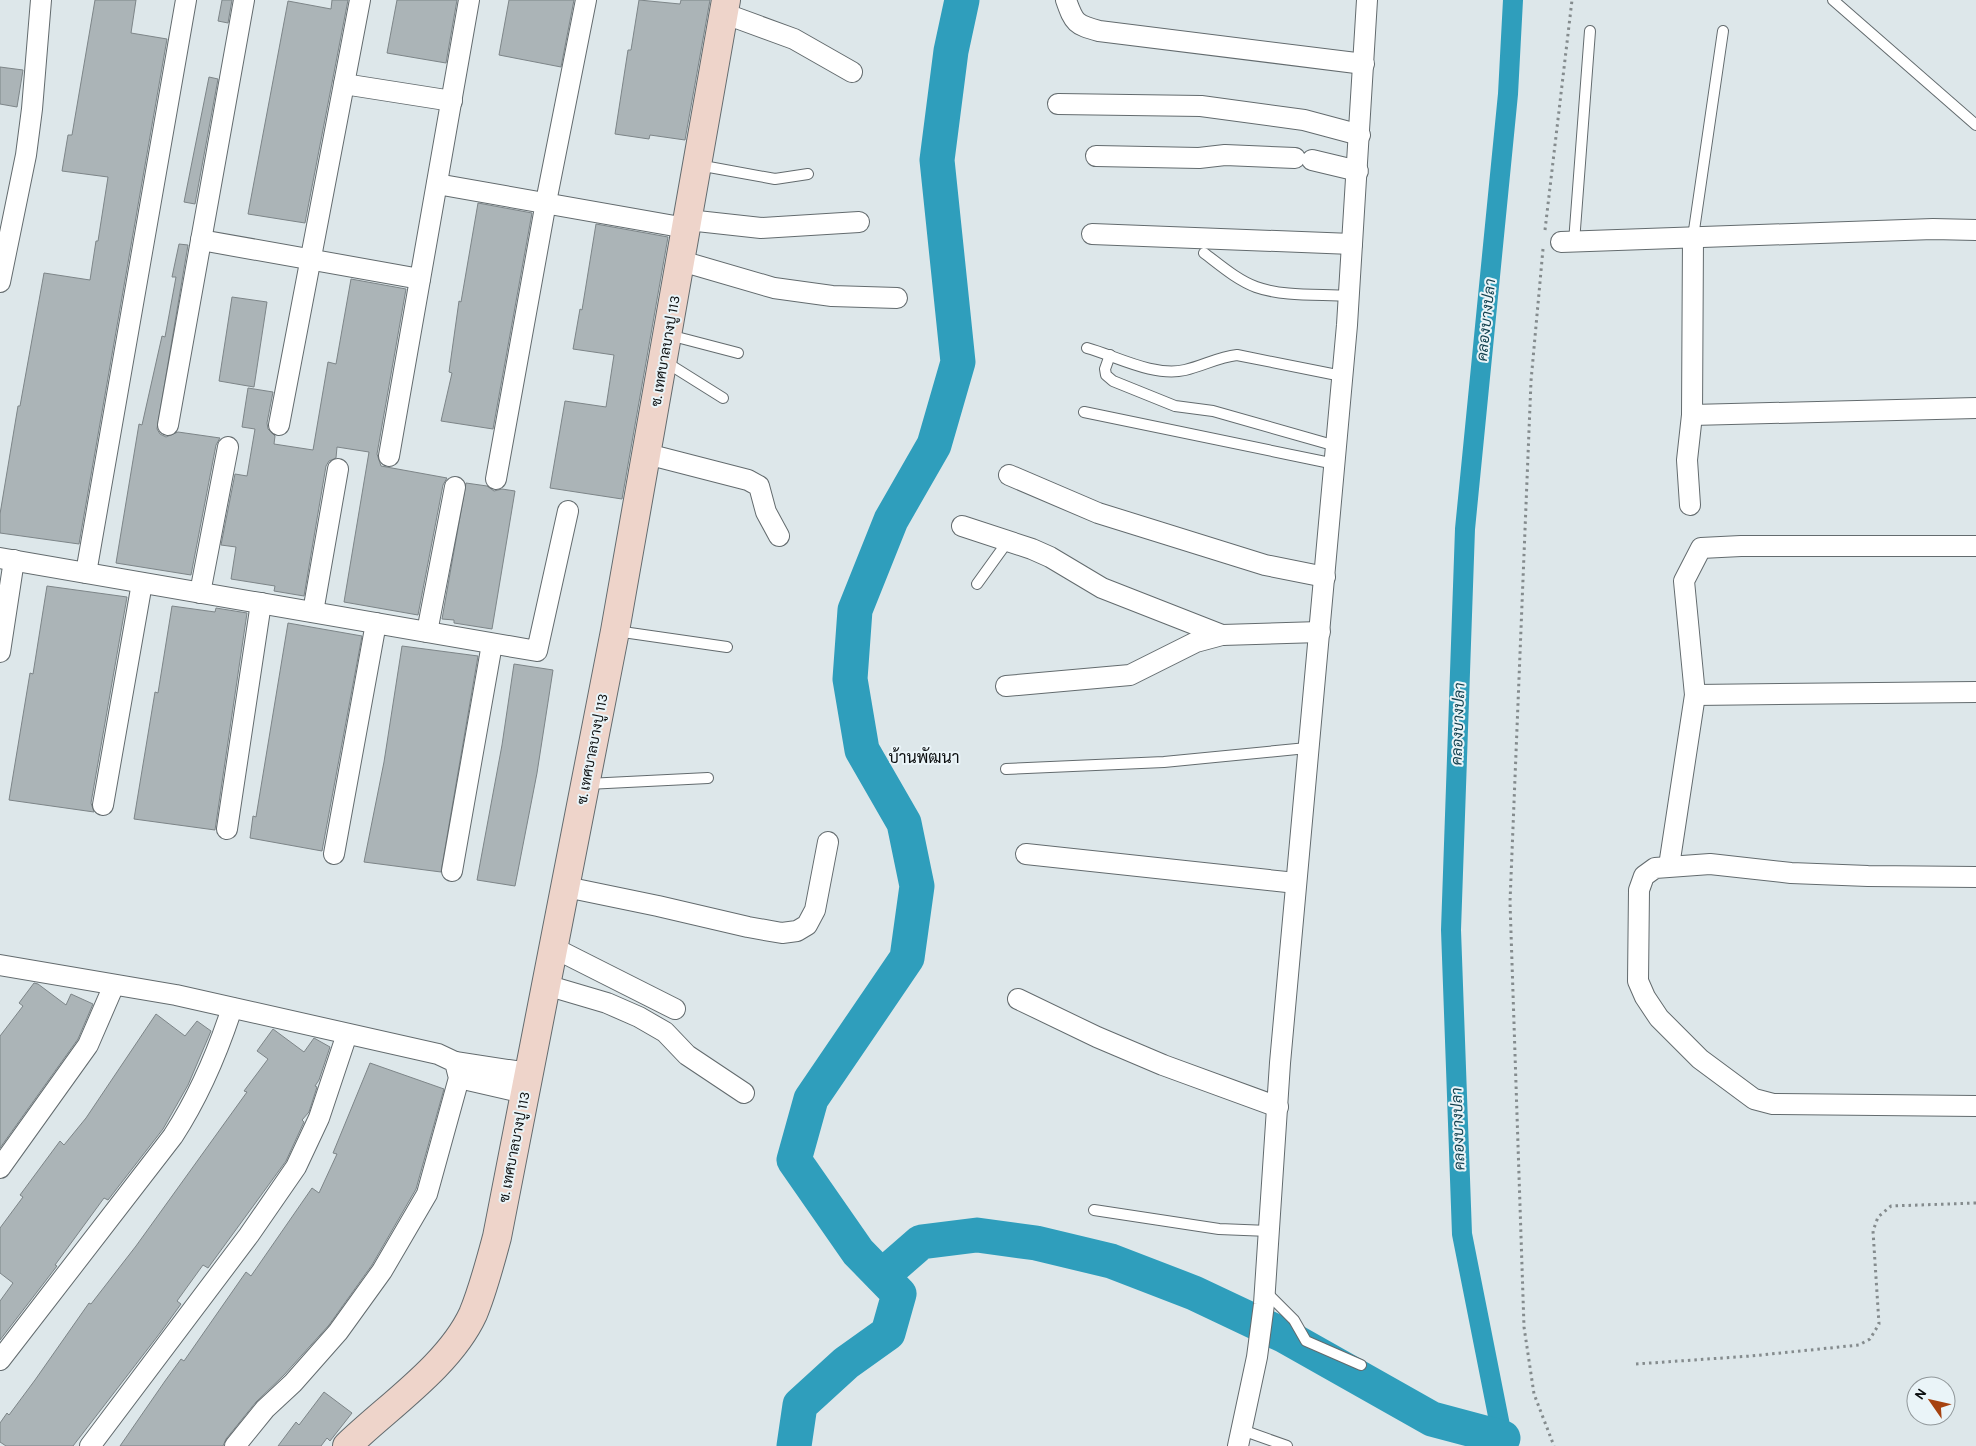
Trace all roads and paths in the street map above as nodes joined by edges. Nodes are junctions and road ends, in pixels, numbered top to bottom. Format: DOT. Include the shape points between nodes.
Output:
graph roads {
  1 [pos="41,0"];
  2 [pos="186,0"];
  3 [pos="244,0"];
  4 [pos="360,0"];
  5 [pos="469,0"];
  6 [pos="586,0"];
  7 [pos="1066,0"];
  8 [pos="1367,0"];
  9 [pos="1572,0"];
  10 [pos="1833,0"];
  11 [pos="725,6"];
  12 [pos="1723,30"];
  13 [pos="1590,31"];
  14 [pos="1364,64"];
  15 [pos="852,72"];
  16 [pos="344,84"];
  17 [pos="452,101"];
  18 [pos="1058,104"];
  19 [pos="1976,125"];
  20 [pos="1360,134"];
  21 [pos="1096,156"];
  22 [pos="697,165"];
  23 [pos="1358,171"];
  24 [pos="808,174"];
  25 [pos="437,184"];
  26 [pos="546,202"];
  27 [pos="860,222"];
  28 [pos="687,224"];
  29 [pos="1976,230"];
  30 [pos="1092,234"];
  31 [pos="1693,238"];
  32 [pos="201,240"];
  33 [pos="1556,240"];
  34 [pos="1352,244"];
  35 [pos="1204,253"];
  36 [pos="311,260"];
  37 [pos="681,261"];
  38 [pos="420,279"];
  39 [pos="0,282"];
  40 [pos="1349,296"];
  41 [pos="897,298"];
  42 [pos="666,348"];
  43 [pos="1087,348"];
  44 [pos="738,353"];
  45 [pos="1110,355"];
  46 [pos="1342,376"];
  47 [pos="723,398"];
  48 [pos="1976,408"];
  49 [pos="1084,412"];
  50 [pos="1692,415"];
  51 [pos="168,425"];
  52 [pos="280,425"];
  53 [pos="228,447"];
  54 [pos="647,454"];
  55 [pos="1336,455"];
  56 [pos="389,456"];
  57 [pos="338,469"];
  58 [pos="1009,474"];
  59 [pos="496,478"];
  60 [pos="455,487"];
  61 [pos="1690,505"];
  62 [pos="568,510"];
  63 [pos="962,526"];
  64 [pos="779,536"];
  65 [pos="1008,541"];
  66 [pos="1976,546"];
  67 [pos="7,559"];
  68 [pos="86,573"];
  69 [pos="1325,577"];
  70 [pos="142,583"];
  71 [pos="977,584"];
  72 [pos="200,593"];
  73 [pos="261,603"];
  74 [pos="313,612"];
  75 [pos="376,623"];
  76 [pos="615,631"];
  77 [pos="427,632"];
  78 [pos="1320,632"];
  79 [pos="1222,635"];
  80 [pos="492,644"];
  81 [pos="727,648"];
  82 [pos="0,652"];
  83 [pos="1006,686"];
  84 [pos="1976,692"];
  85 [pos="1695,695"];
  86 [pos="1307,748"];
  87 [pos="1006,769"];
  88 [pos="708,778"];
  89 [pos="586,784"];
  90 [pos="103,805"];
  91 [pos="226,829"];
  92 [pos="828,842"];
  93 [pos="334,854"];
  94 [pos="1026,854"];
  95 [pos="1669,866"];
  96 [pos="452,871"];
  97 [pos="1976,877"];
  98 [pos="1296,882"];
  99 [pos="566,887"];
  100 [pos="554,948"];
  101 [pos="0,965"];
  102 [pos="114,985"];
  103 [pos="546,985"];
  104 [pos="1018,999"];
  105 [pos="232,1008"];
  106 [pos="675,1009"];
  107 [pos="347,1034"];
  108 [pos="457,1070"];
  109 [pos="526,1083"];
  110 [pos="744,1093"];
  111 [pos="1976,1106"];
  112 [pos="1278,1107"];
  113 [pos="0,1168"];
  114 [pos="1976,1202"];
  115 [pos="1094,1210"];
  116 [pos="1269,1231"];
  117 [pos="1265,1298"];
  118 [pos="0,1360"];
  119 [pos="1636,1364"];
  120 [pos="1361,1365"];
  121 [pos="1240,1438"];
  122 [pos="90,1446"];
  123 [pos="235,1446"];
  124 [pos="347,1446"];
  125 [pos="1287,1446"];
  126 [pos="1554,1446"];
  1 -- 39 [label="street" via="30,127"];
  2 -- 68 [label="street"];
  3 -- 32 [label="street"];
  4 -- 16 [label="street"];
  5 -- 17 [label="street"];
  6 -- 26 [label="street"];
  7 -- 14 [label="street" via="1073,20 1083,27 1099,31"];
  8 -- 14 [label="street"];
  9 -- 33 [label="path"];
  10 -- 19 [label="lane"];
  11 -- 15 [label="street" via="794,39"];
  11 -- 22 [label="street, ซ. เทศบาลบางปู 113"];
  12 -- 31 [label="lane"];
  13 -- 33 [label="lane"];
  14 -- 20 [label="street"];
  16 -- 17 [label="street"];
  16 -- 36 [label="street"];
  17 -- 25 [label="street"];
  18 -- 20 [label="street" via="1201,106 1304,120"];
  20 -- 23 [label="street"];
  21 -- 23 [label="street" via="1198,158 1226,155 1304,159"];
  22 -- 24 [label="lane" via="775,179"];
  22 -- 28 [label="street, ซ. เทศบาลบางปู 113"];
  23 -- 34 [label="street"];
  25 -- 26 [label="street"];
  25 -- 38 [label="street"];
  26 -- 28 [label="street"];
  26 -- 59 [label="street"];
  27 -- 28 [label="street" via="761,228"];
  28 -- 37 [label="street, ซ. เทศบาลบางปู 113"];
  29 -- 31 [label="street"];
  30 -- 34 [label="street"];
  31 -- 33 [label="street"];
  31 -- 50 [label="street"];
  32 -- 36 [label="street"];
  32 -- 51 [label="street"];
  33 -- 126 [label="path" via="1531,381 1510,902 1524,1327 1534,1394"];
  34 -- 40 [label="street"];
  35 -- 40 [label="lane" via="1254,287"];
  36 -- 38 [label="street"];
  36 -- 52 [label="street"];
  37 -- 41 [label="street" via="774,288 832,296"];
  37 -- 42 [label="street, ซ. เทศบาลบางปู 113"];
  38 -- 56 [label="street"];
  40 -- 46 [label="street"];
  42 -- 44 [label="lane"];
  42 -- 47 [label="lane"];
  42 -- 54 [label="street, ซ. เทศบาลบางปู 113"];
  43 -- 45 [label="lane"];
  45 -- 46 [label="lane" via="1166,371 1183,370 1220,356 1237,355"];
  45 -- 55 [label="lane" via="1105,368 1106,375 1113,381 1175,406 1213,411"];
  46 -- 55 [label="street"];
  48 -- 50 [label="street"];
  49 -- 55 [label="lane"];
  50 -- 61 [label="street" via="1687,460"];
  53 -- 72 [label="street"];
  54 -- 64 [label="street" via="748,480 759,486 766,512"];
  54 -- 76 [label="street, ซ. เทศบาลบางปู 113"];
  55 -- 69 [label="street"];
  57 -- 74 [label="street"];
  58 -- 69 [label="street" via="1098,513 1265,565"];
  60 -- 77 [label="street"];
  62 -- 80 [label="street" via="537,651"];
  63 -- 65 [label="street"];
  65 -- 71 [label="lane"];
  65 -- 79 [label="street" via="1050,557 1102,588"];
  66 -- 85 [label="street" via="1701,548 1684,581"];
  67 -- 68 [label="street"];
  67 -- 82 [label="street"];
  68 -- 70 [label="street"];
  69 -- 78 [label="street"];
  70 -- 72 [label="street"];
  70 -- 90 [label="street"];
  72 -- 73 [label="street"];
  73 -- 74 [label="street"];
  73 -- 91 [label="street"];
  74 -- 75 [label="street"];
  75 -- 77 [label="street"];
  75 -- 93 [label="street"];
  76 -- 81 [label="lane"];
  76 -- 89 [label="street, ซ. เทศบาลบางปู 113"];
  77 -- 80 [label="street"];
  78 -- 79 [label="street"];
  78 -- 86 [label="street"];
  79 -- 83 [label="street" via="1196,642 1130,675"];
  80 -- 96 [label="street"];
  84 -- 85 [label="street"];
  85 -- 95 [label="street"];
  86 -- 87 [label="lane" via="1164,762"];
  86 -- 98 [label="street"];
  88 -- 89 [label="lane"];
  89 -- 99 [label="street, ซ. เทศบาลบางปู 113"];
  92 -- 99 [label="street" via="815,910 807,925 797,932 782,933 748,927"];
  94 -- 98 [label="street"];
  95 -- 97 [label="street" via="1710,864 1868,876"];
  95 -- 111 [label="street" via="1655,868 1644,876 1638,890 1638,981 1660,1018 1716,1071 1754,1099 1773,1104"];
  98 -- 112 [label="street"];
  99 -- 100 [label="street, ซ. เทศบาลบางปู 113"];
  100 -- 103 [label="street, ซ. เทศบาลบางปู 113"];
  100 -- 106 [label="street"];
  101 -- 102 [label="street"];
  102 -- 105 [label="street"];
  102 -- 113 [label="street" via="88,1046"];
  103 -- 109 [label="street, ซ. เทศบาลบางปู 113"];
  103 -- 110 [label="street" via="607,1003 638,1017 665,1032 688,1054"];
  104 -- 112 [label="street" via="1163,1066"];
  105 -- 107 [label="street"];
  105 -- 118 [label="street" via="195,1103"];
  107 -- 108 [label="street" via="438,1054"];
  107 -- 122 [label="street" via="319,1118 296,1167 249,1235"];
  108 -- 109 [label="street"];
  108 -- 123 [label="street" via="427,1194 382,1271 338,1332 265,1409"];
  109 -- 124 [label="street, ซ. เทศบาลบางปู 113" via="497,1238 472,1315 457,1341 430,1370"];
  112 -- 116 [label="street"];
  114 -- 119 [label="path" via="1891,1206 1878,1217 1873,1231 1879,1324 1870,1339 1859,1345 1760,1356"];
  115 -- 116 [label="lane" via="1219,1229"];
  116 -- 117 [label="street"];
  117 -- 120 [label="lane" via="1294,1320 1306,1341"];
  117 -- 121 [label="street" via="1257,1358"];
  121 -- 125 [label="lane"];
}
